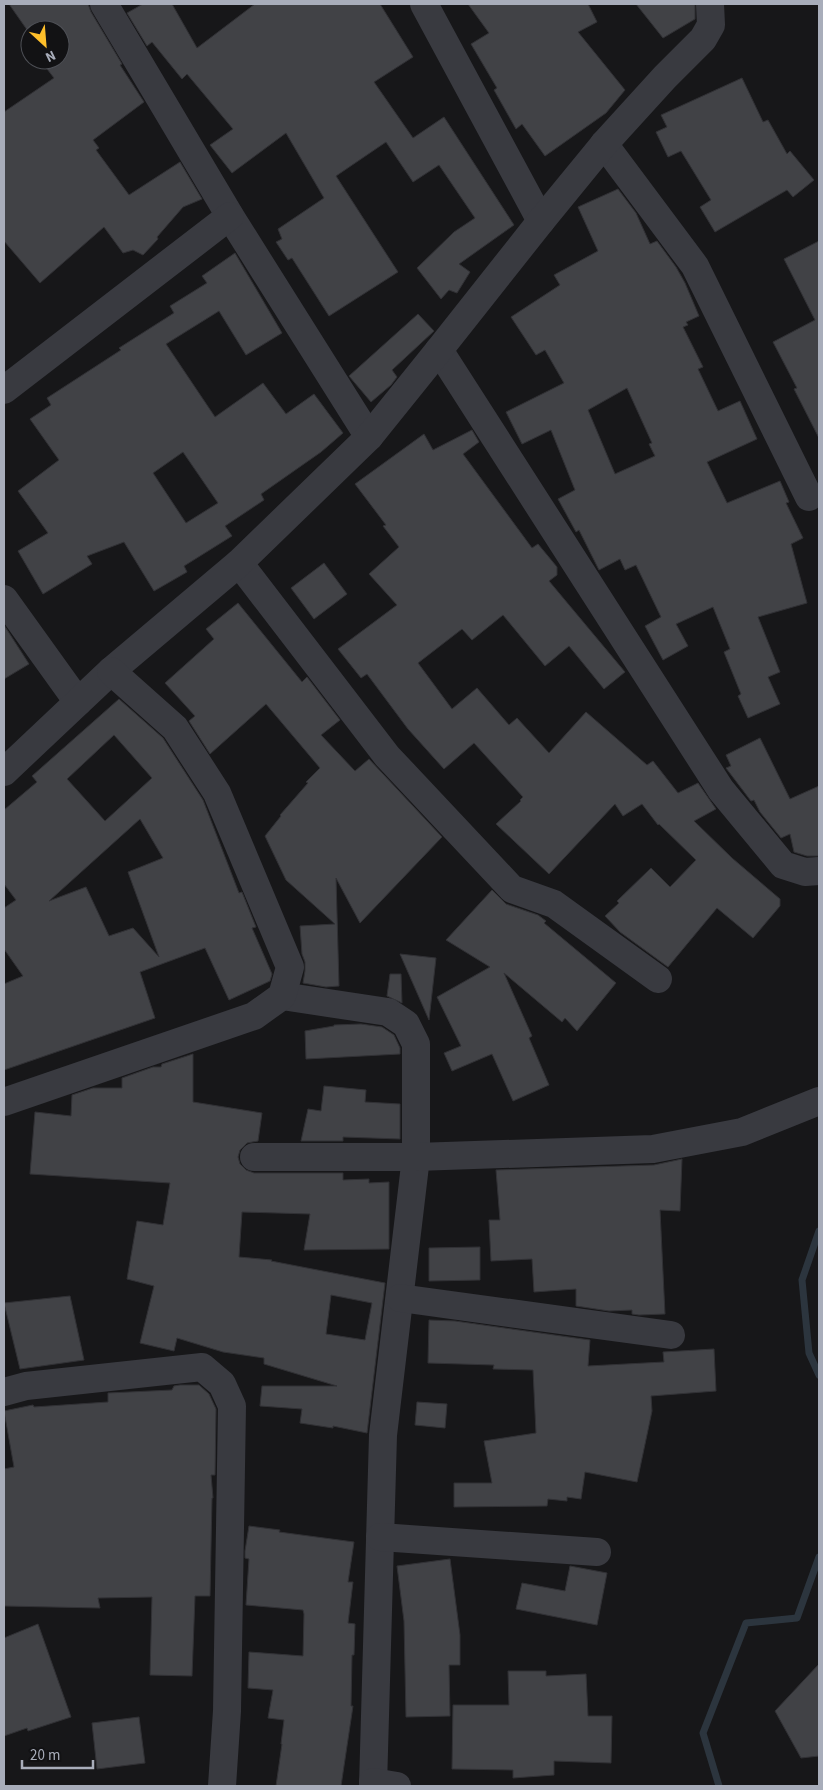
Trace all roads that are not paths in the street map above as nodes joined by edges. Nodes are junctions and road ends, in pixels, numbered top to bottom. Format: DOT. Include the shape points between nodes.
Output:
graph roads {
  1 [pos="104,4"];
  2 [pos="424,4"];
  3 [pos="710,4"];
  4 [pos="604,144"];
  5 [pos="230,216"];
  6 [pos="541,221"];
  7 [pos="439,350"];
  8 [pos="4,390"];
  9 [pos="369,437"];
  10 [pos="809,496"];
  11 [pos="239,563"];
  12 [pos="4,599"];
  13 [pos="111,670"];
  14 [pos="78,702"];
  15 [pos="4,772"];
  16 [pos="819,872"];
  17 [pos="658,978"];
  18 [pos="282,996"];
  19 [pos="819,1101"];
  20 [pos="4,1102"];
  21 [pos="254,1156"];
  22 [pos="416,1156"];
  23 [pos="400,1298"];
  24 [pos="671,1334"];
  25 [pos="4,1392"];
  26 [pos="380,1537"];
  27 [pos="597,1552"];
  28 [pos="381,1785"];
  29 [pos="222,1786"];
  1 -- 5 [label="street"];
  2 -- 6 [label="street"];
  3 -- 4 [label="street" via="711,25 703,40 665,76"];
  4 -- 6 [label="street"];
  4 -- 10 [label="street" via="695,266"];
  5 -- 8 [label="street"];
  5 -- 9 [label="street"];
  6 -- 7 [label="street"];
  7 -- 9 [label="street"];
  7 -- 16 [label="street" via="721,790 783,865 805,872"];
  9 -- 11 [label="street"];
  11 -- 13 [label="street"];
  11 -- 17 [label="street" via="387,756 512,889 554,904"];
  12 -- 14 [label="street"];
  13 -- 14 [label="street"];
  13 -- 18 [label="street" via="175,728 218,793 290,967"];
  14 -- 15 [label="street"];
  18 -- 20 [label="street" via="254,1016"];
  18 -- 22 [label="street" via="388,1012 406,1024 416,1044"];
  19 -- 22 [label="street" via="742,1132 653,1149"];
  21 -- 22 [label="street"];
  22 -- 23 [label="street"];
  23 -- 24 [label="street"];
  23 -- 26 [label="street" via="383,1435"];
  25 -- 29 [label="street" via="26,1386 202,1367 222,1384 232,1406 227,1711"];
  26 -- 27 [label="street"];
  26 -- 28 [label="street"];
}
